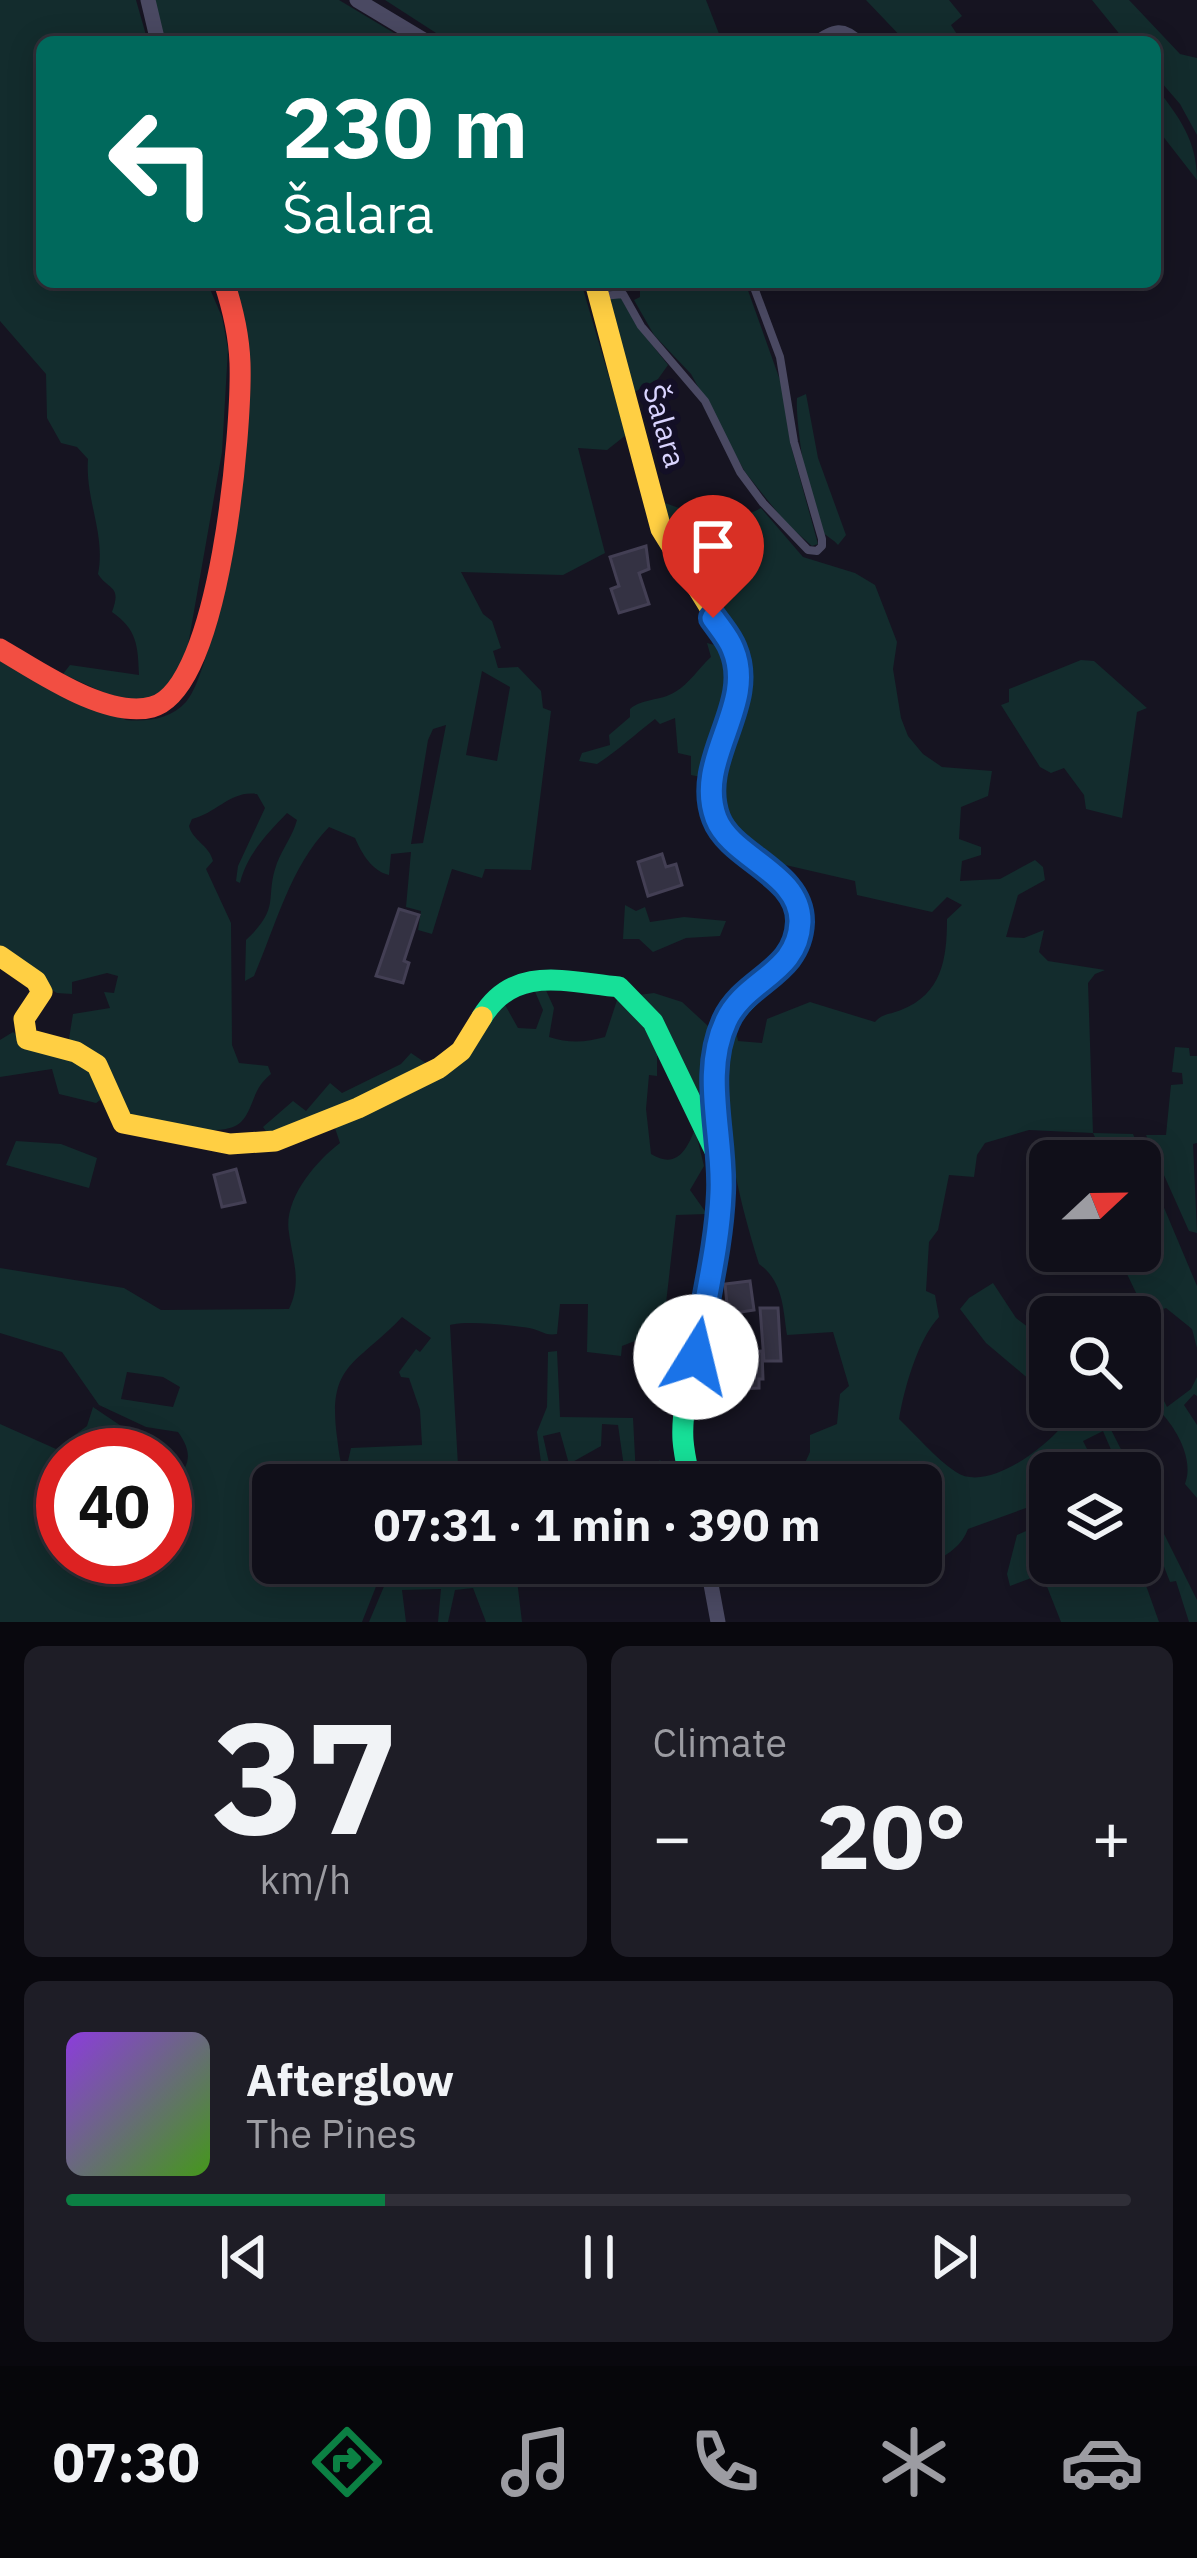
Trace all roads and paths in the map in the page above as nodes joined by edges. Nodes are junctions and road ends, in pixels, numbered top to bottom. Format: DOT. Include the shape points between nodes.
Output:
graph roads {
  1 [pos="148,0"];
  2 [pos="357,0"];
  3 [pos="157,36"];
  4 [pos="417,36"];
  5 [pos="822,36"];
  6 [pos="856,36"];
  7 [pos="226,288"];
  8 [pos="754,288"];
  9 [pos="598,289"];
  10 [pos="0,649"];
  11 [pos="0,956"];
  12 [pos="719,1159"];
  13 [pos="687,1464"];
  14 [pos="711,1584"];
  15 [pos="718,1622"];
  1 -- 3 [label="street"];
  2 -- 4 [label="street"];
  5 -- 6 [label="lane" via="838,26"];
  7 -- 10 [label="street" via="241,422 219,568 190,671 173,697 147,709 116,706"];
  8 -- 9 [label="lane, Šalara" via="780,357 822,539 817,551 763,503 705,401 641,326 630,301"];
  9 -- 12 [label="street, Šalara" via="662,530 738,668 738,694 714,761 717,821 792,896 801,916 784,966 728,1016 718,1042"];
  11 -- 12 [label="street" via="42,992 26,1009 27,1039 96,1062 123,1123 260,1145 297,1135 454,1058 487,1007 513,985 619,987 653,1022"];
  12 -- 13 [label="street, Šalara" via="721,1194 684,1410"];
  14 -- 15 [label="street"];
}
